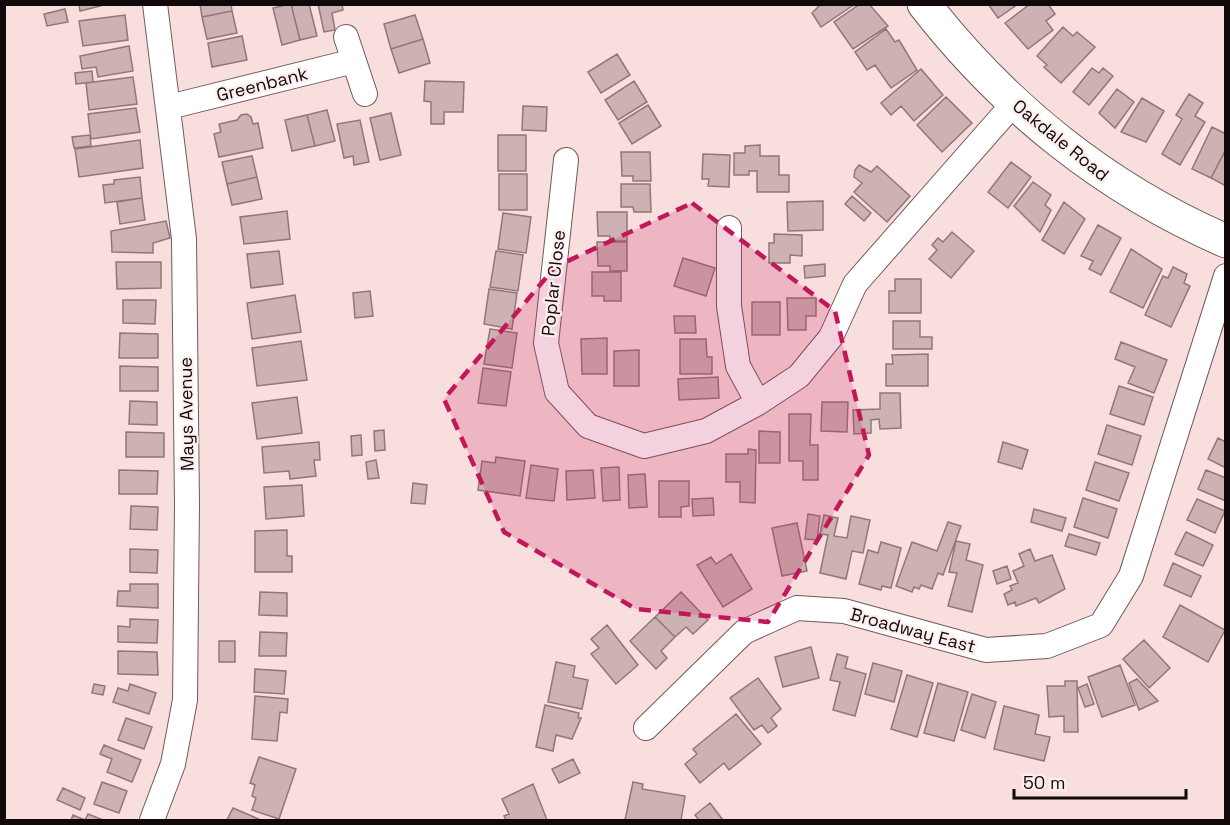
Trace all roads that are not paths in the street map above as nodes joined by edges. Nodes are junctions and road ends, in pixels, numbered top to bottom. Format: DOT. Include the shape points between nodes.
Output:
graph roads {
  1 [pos="155,4"];
  2 [pos="924,4"];
  3 [pos="346,37"];
  4 [pos="354,61"];
  5 [pos="365,94"];
  6 [pos="1014,103"];
  7 [pos="169,107"];
  8 [pos="566,160"];
  9 [pos="729,228"];
  10 [pos="1226,241"];
  11 [pos="1226,276"];
  12 [pos="758,403"];
  13 [pos="646,728"];
  14 [pos="152,820"];
  1 -- 7 [label="street, Mays Avenue"];
  2 -- 6 [label="street, Oakdale Road" via="952,40"];
  3 -- 4 [label="street"];
  4 -- 5 [label="street"];
  4 -- 7 [label="street, Greenbank"];
  6 -- 10 [label="street, Oakdale Road" via="1112,181 1184,223"];
  6 -- 12 [label="street, Poplar Close" via="855,284 831,337 799,376"];
  7 -- 14 [label="street, Mays Avenue" via="184,239 188,504 185,700 173,764"];
  8 -- 12 [label="street, Poplar Close" via="546,343 557,392 588,426 644,446 706,431"];
  9 -- 12 [label="street" via="729,306 738,366"];
  11 -- 13 [label="street, Broadway East" via="1131,576 1101,625 1047,646 986,650 844,611 797,608 744,632"];
}
